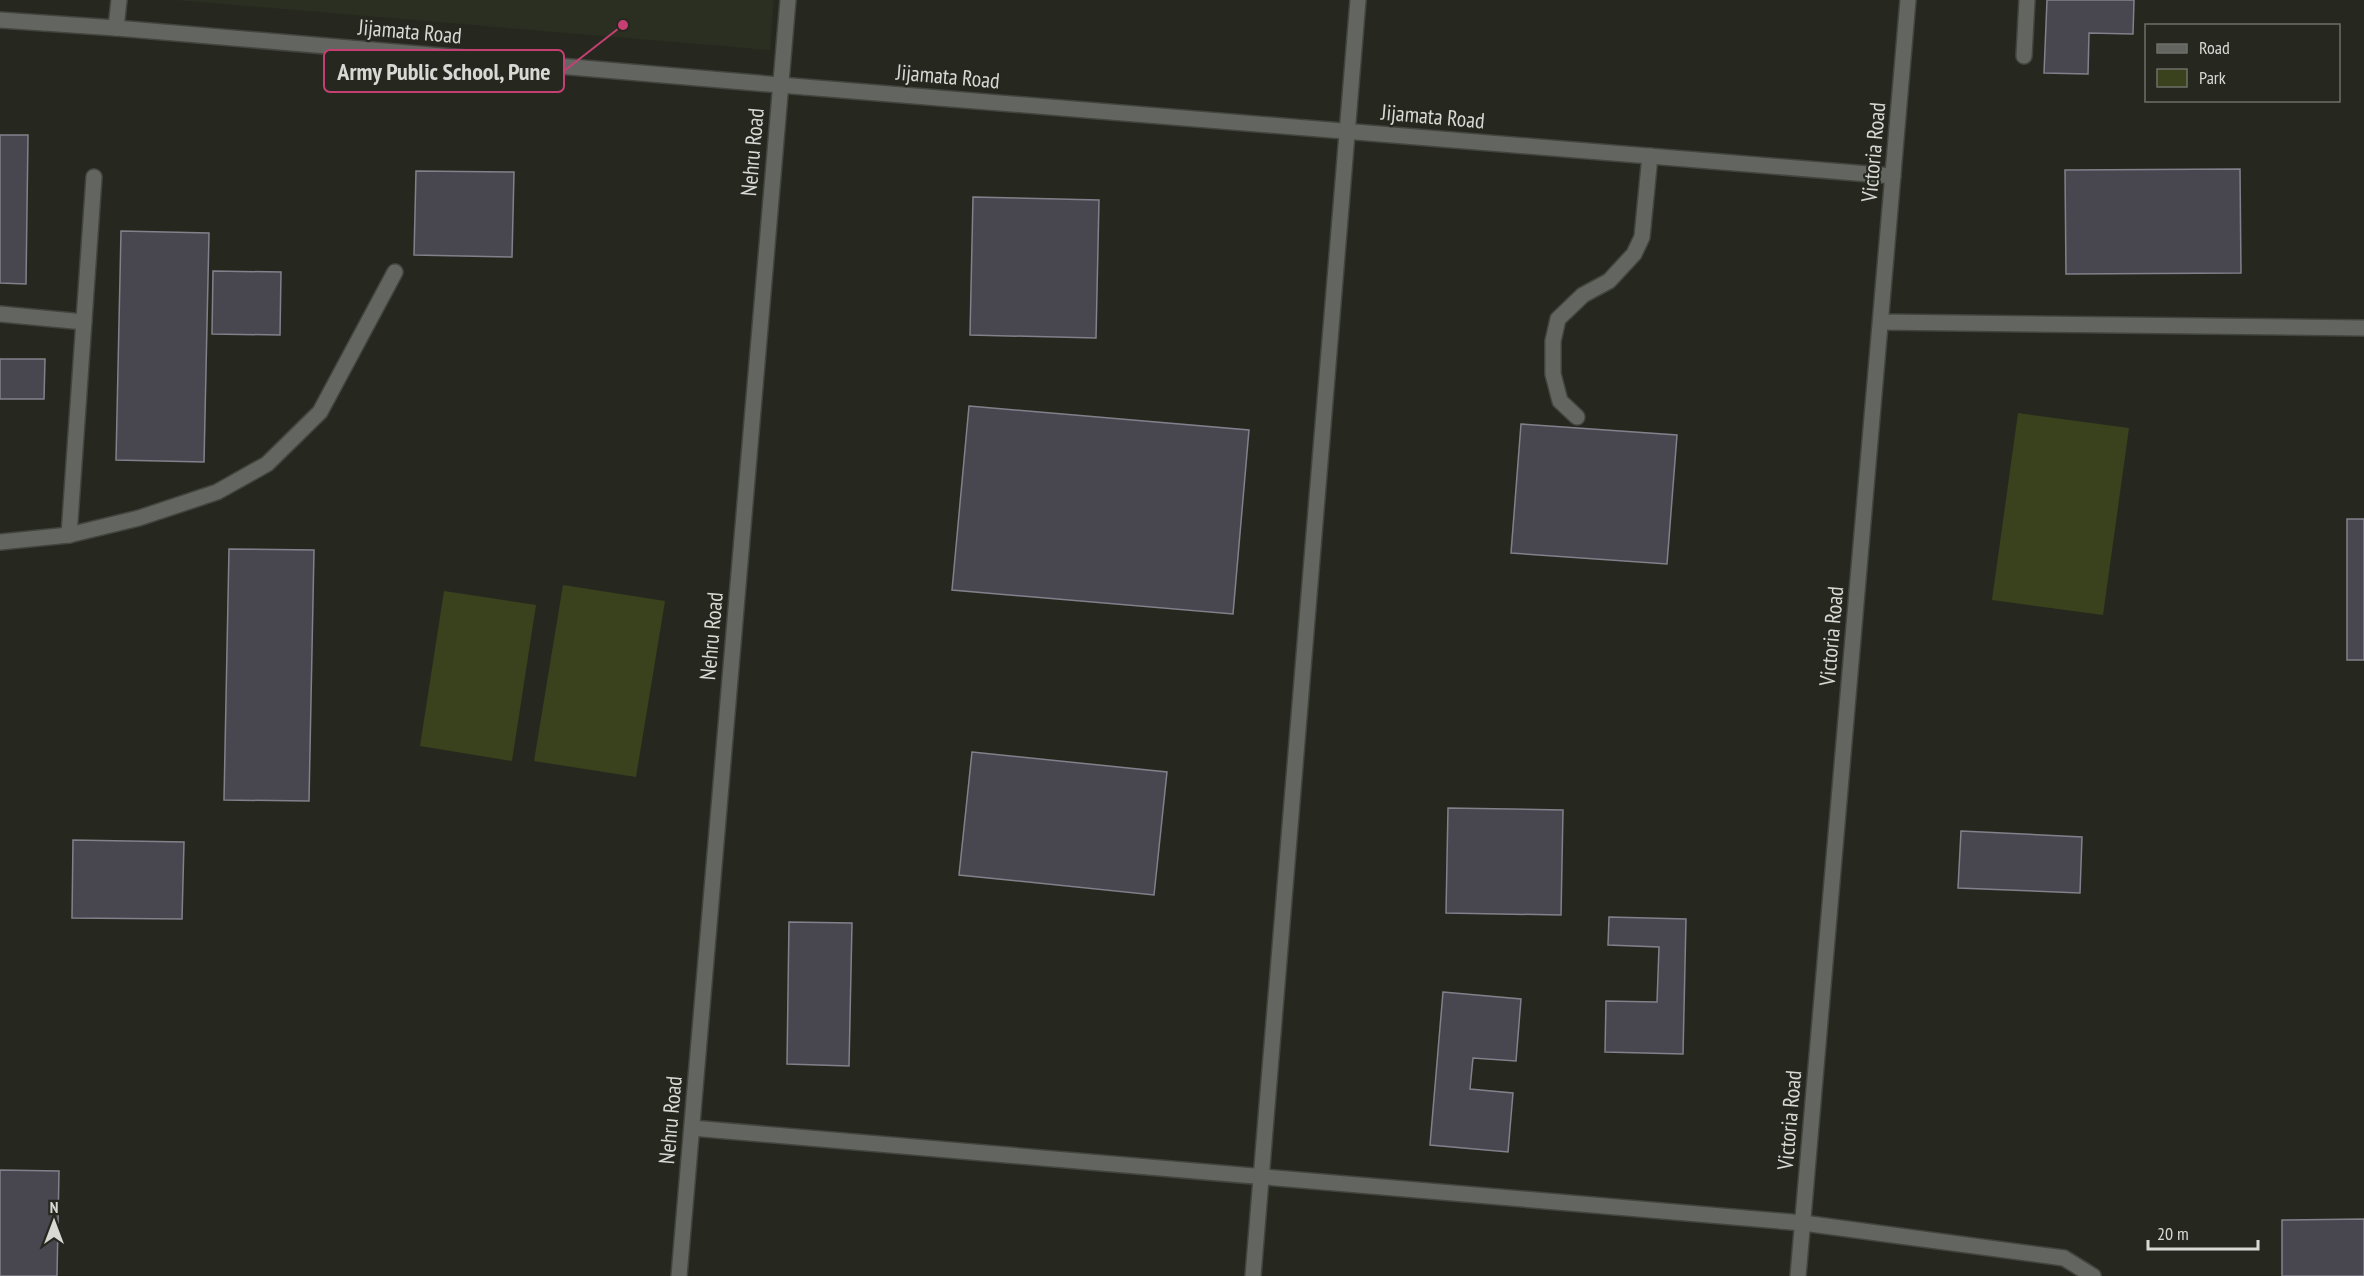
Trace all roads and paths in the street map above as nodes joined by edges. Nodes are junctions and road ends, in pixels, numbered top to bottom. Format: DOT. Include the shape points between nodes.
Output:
graph roads {
  1 [pos="119,0"];
  2 [pos="788,0"];
  3 [pos="1358,0"];
  4 [pos="1908,0"];
  5 [pos="2027,0"];
  6 [pos="0,20"];
  7 [pos="116,28"];
  8 [pos="2024,56"];
  9 [pos="780,85"];
  10 [pos="1347,131"];
  11 [pos="1650,156"];
  12 [pos="1893,176"];
  13 [pos="94,177"];
  14 [pos="396,272"];
  15 [pos="0,314"];
  16 [pos="84,322"];
  17 [pos="1881,322"];
  18 [pos="2364,328"];
  19 [pos="1577,417"];
  20 [pos="69,535"];
  21 [pos="0,542"];
  22 [pos="692,1128"];
  23 [pos="1260,1177"];
  24 [pos="1803,1223"];
  25 [pos="679,1276"];
  26 [pos="1253,1276"];
  27 [pos="1798,1276"];
  28 [pos="2093,1276"];
  1 -- 7 [label="street"];
  2 -- 9 [label="street, Nehru Road"];
  3 -- 10 [label="street"];
  4 -- 12 [label="street, Victoria Road"];
  5 -- 8 [label="street"];
  6 -- 7 [label="street, Jijamata Road"];
  7 -- 9 [label="street, Jijamata Road"];
  9 -- 10 [label="street, Jijamata Road"];
  9 -- 22 [label="street, Nehru Road"];
  10 -- 11 [label="street, Jijamata Road"];
  10 -- 23 [label="street"];
  11 -- 12 [label="street, Jijamata Road"];
  11 -- 19 [label="street" via="1642,237 1634,254 1609,281 1583,295 1558,319 1553,374 1560,400"];
  12 -- 17 [label="street, Victoria Road"];
  13 -- 16 [label="street"];
  14 -- 20 [label="street" via="320,412 267,464 217,492 139,518"];
  15 -- 16 [label="street"];
  16 -- 20 [label="street"];
  17 -- 18 [label="street"];
  17 -- 24 [label="street, Victoria Road"];
  20 -- 21 [label="street"];
  22 -- 23 [label="street"];
  22 -- 25 [label="street, Nehru Road"];
  23 -- 24 [label="street"];
  23 -- 26 [label="street"];
  24 -- 27 [label="street, Victoria Road"];
  24 -- 28 [label="street" via="2064,1258"];
}
